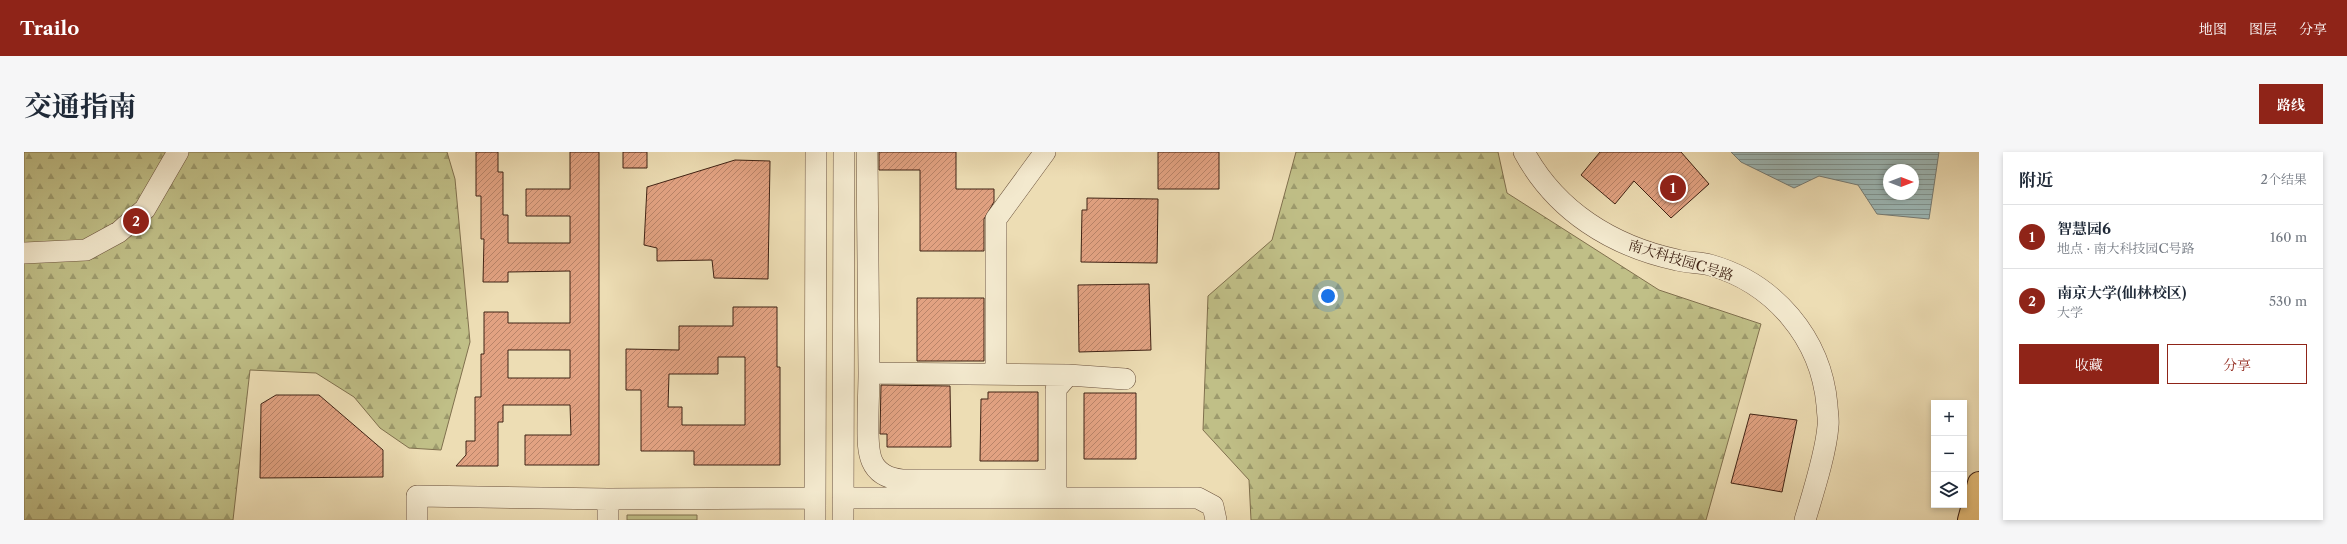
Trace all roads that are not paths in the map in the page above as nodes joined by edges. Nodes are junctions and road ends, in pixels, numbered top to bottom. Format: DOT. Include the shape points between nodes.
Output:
graph roads {
  1 [pos="178,152"];
  2 [pos="816,152"];
  3 [pos="844,152"];
  4 [pos="868,152"];
  5 [pos="1045,152"];
  6 [pos="1524,152"];
  7 [pos="24,254"];
  8 [pos="869,373"];
  9 [pos="996,374"];
  10 [pos="1068,374"];
  11 [pos="1125,379"];
  12 [pos="1979,483"];
  13 [pos="1056,489"];
  14 [pos="815,498"];
  15 [pos="843,498"];
  16 [pos="608,499"];
  17 [pos="417,520"];
  18 [pos="608,520"];
  19 [pos="815,520"];
  20 [pos="843,520"];
  21 [pos="1216,520"];
  22 [pos="1805,520"];
  23 [pos="1969,520"];
  1 -- 7 [label="street" via="145,209 119,232 86,250"];
  2 -- 14 [label="street"];
  3 -- 15 [label="street"];
  4 -- 8 [label="street"];
  5 -- 9 [label="street" via="996,219"];
  6 -- 22 [label="street, 南大科技园C号路" via="1554,195 1594,228 1636,247 1677,260 1710,265 1738,276 1764,290 1796,321 1814,353 1823,380 1828,425"];
  8 -- 9 [label="street"];
  8 -- 13 [label="street" via="868,451 873,464 882,474 902,480"];
  9 -- 10 [label="street"];
  10 -- 11 [label="street"];
  10 -- 13 [label="street" via="1056,389"];
  12 -- 23 [label="main road"];
  13 -- 15 [label="street"];
  13 -- 21 [label="street" via="1198,498 1213,506"];
  14 -- 16 [label="street"];
  14 -- 19 [label="street"];
  15 -- 20 [label="street"];
  16 -- 17 [label="street" via="417,496"];
  16 -- 18 [label="street"];
}
